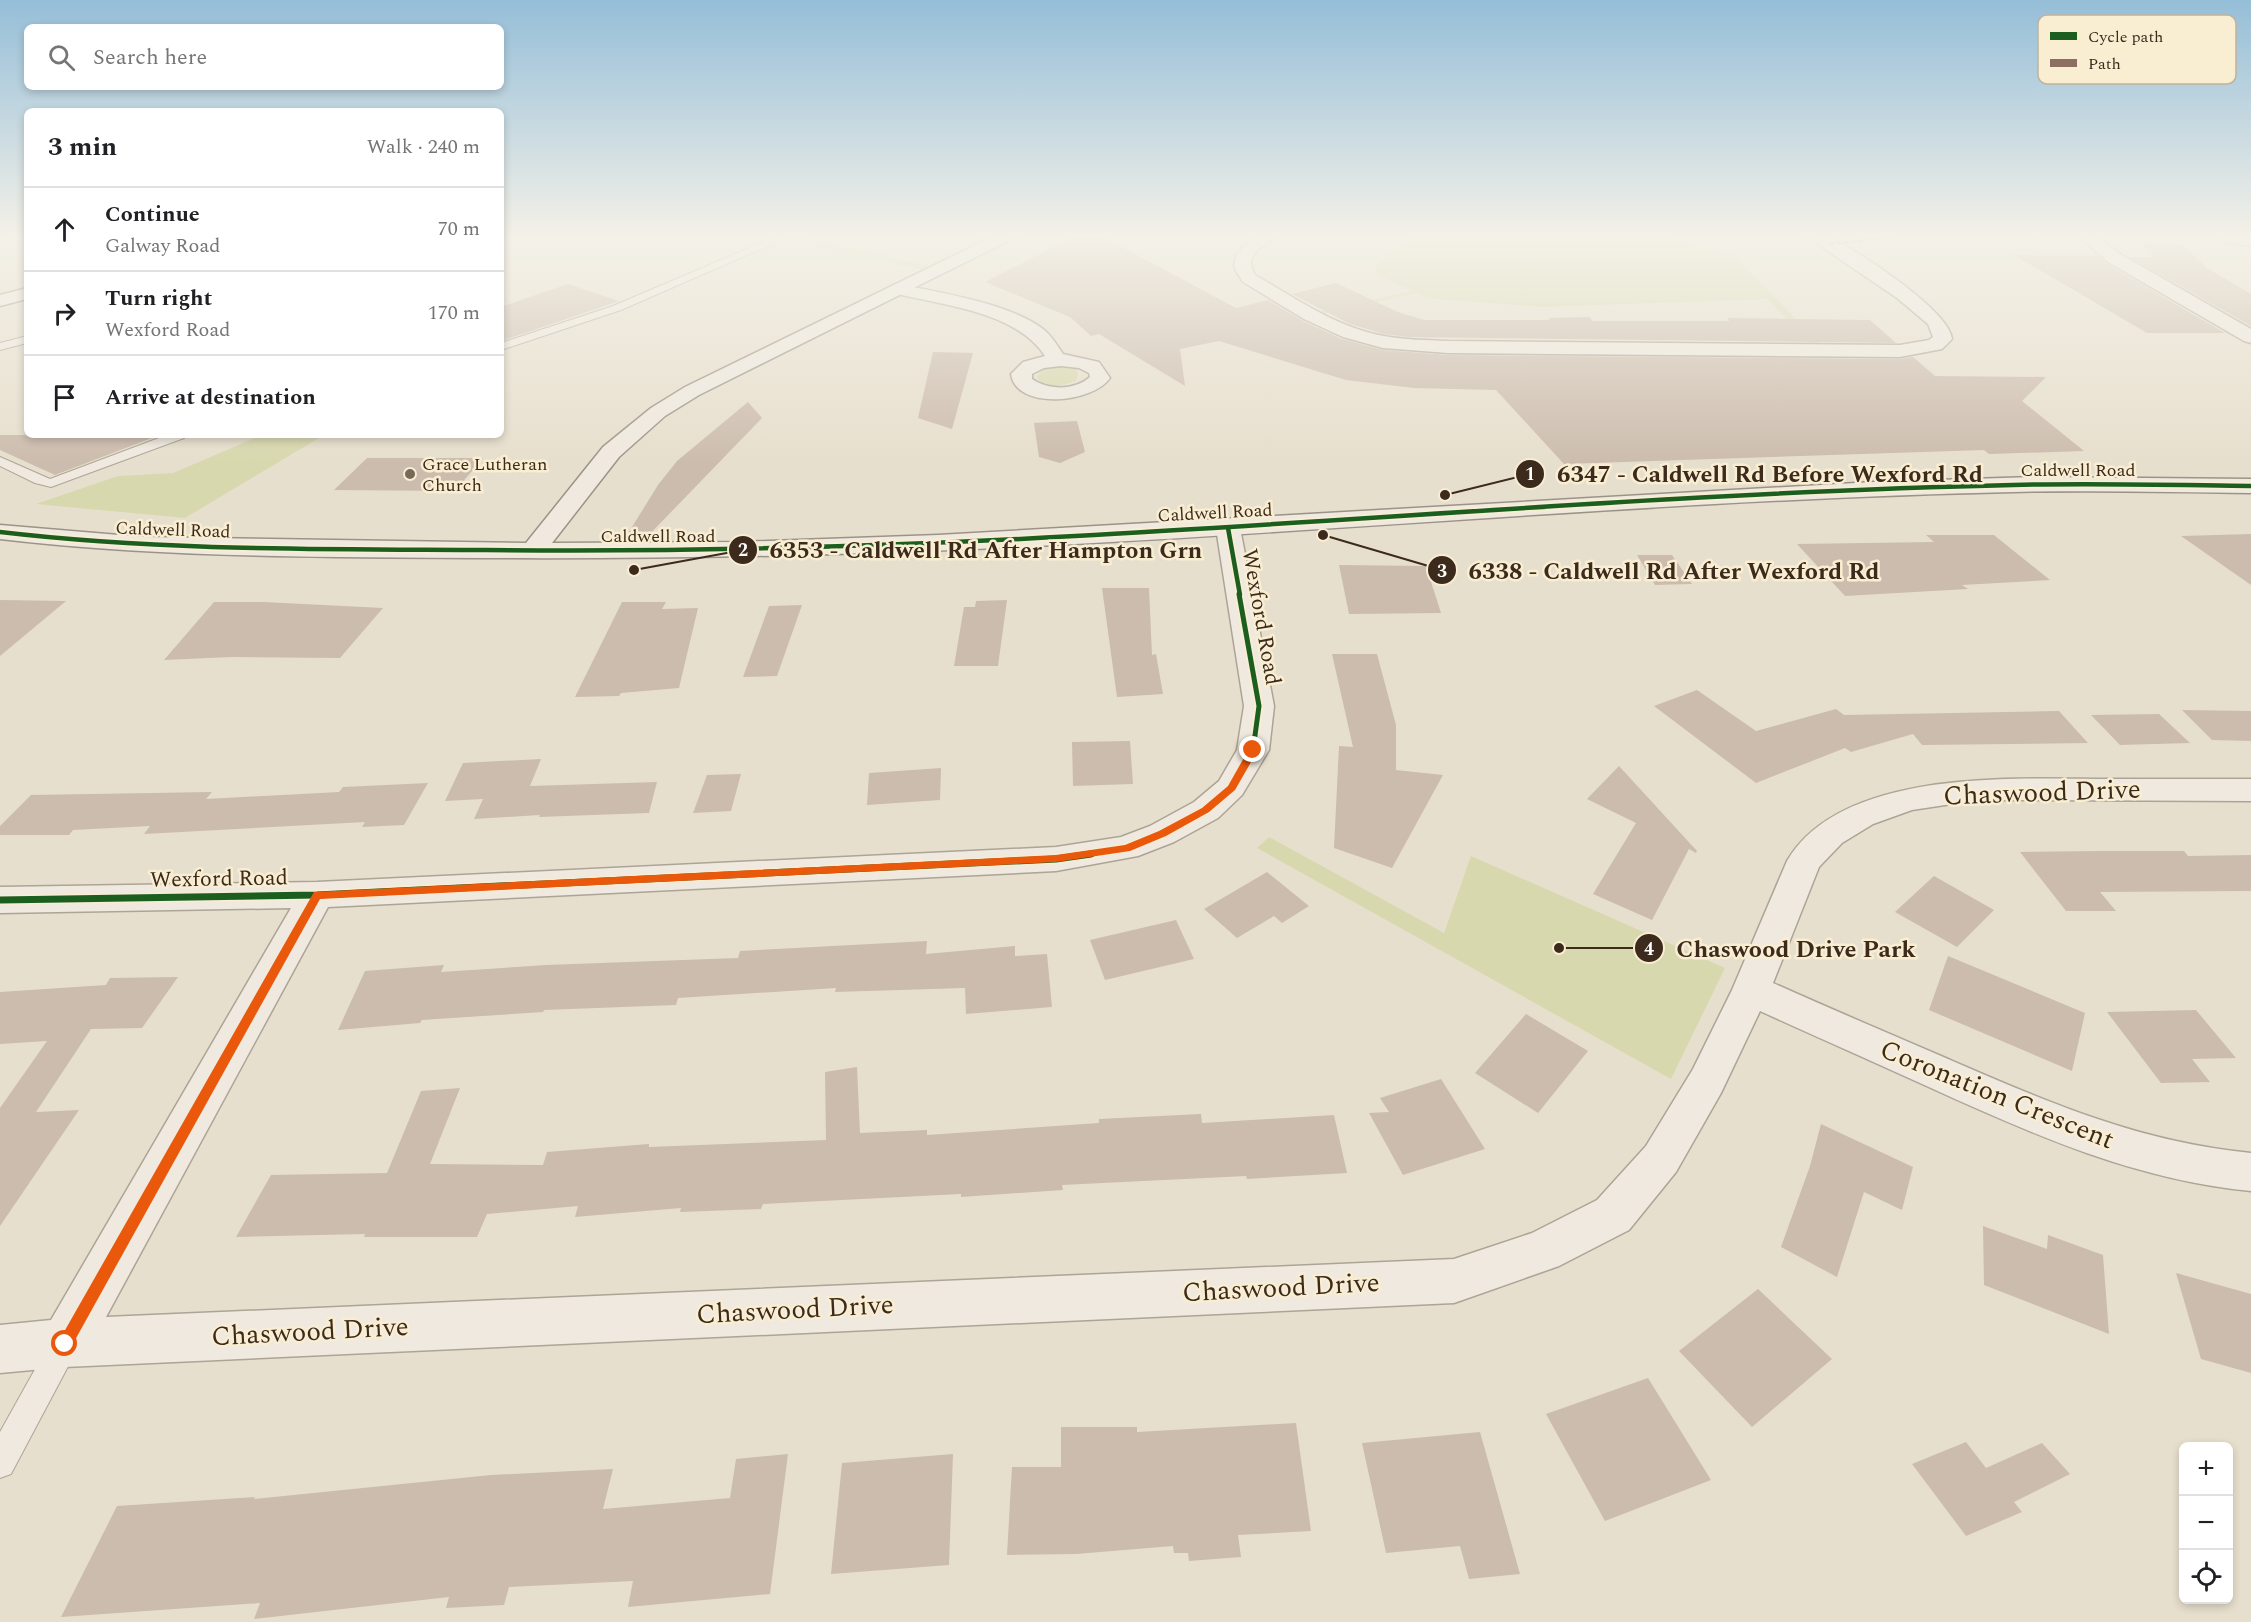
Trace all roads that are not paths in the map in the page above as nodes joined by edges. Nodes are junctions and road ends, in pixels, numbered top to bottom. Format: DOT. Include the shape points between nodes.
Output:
graph roads {
  1 [pos="603,313"];
  2 [pos="852,313"];
  3 [pos="990,313"];
  4 [pos="1308,313"];
  5 [pos="1925,313"];
  6 [pos="2209,313"];
  7 [pos="2251,337"];
  8 [pos="24,340"];
  9 [pos="0,347"];
  10 [pos="504,347"];
  11 [pos="1058,361"];
  12 [pos="171,438"];
  13 [pos="0,461"];
  14 [pos="2251,486"];
  15 [pos="1228,528"];
  16 [pos="0,532"];
  17 [pos="534,550"];
  18 [pos="2251,790"];
  19 [pos="317,895"];
  20 [pos="0,900"];
  21 [pos="1751,990"];
  22 [pos="2251,1172"];
  23 [pos="65,1344"];
  24 [pos="0,1349"];
  25 [pos="0,1463"];
  1 -- 10 [label="lane"];
  2 -- 17 [label="street" via="692,391 658,412 610,452"];
  3 -- 11 [label="street" via="1038,334"];
  4 -- 5 [label="street" via="1334,327 1383,342 1448,347 1900,351 1935,345 1942,339 1941,329"];
  6 -- 7 [label="street"];
  8 -- 9 [label="lane"];
  12 -- 13 [label="lane" via="51,483"];
  14 -- 15 [label="street, Caldwell Road" via="2010,485 1832,491"];
  15 -- 17 [label="street, Caldwell Road" via="732,551"];
  15 -- 19 [label="street, Wexford Road" via="1258,706 1253,750 1232,788 1206,810 1162,834 1126,848 1056,859"];
  16 -- 17 [label="street, Caldwell Road" via="143,545"];
  18 -- 21 [label="street, Chaswood Drive" via="1965,791 1908,800 1861,816 1830,835 1804,861"];
  19 -- 20 [label="street, Wexford Road"];
  19 -- 23 [label="street"];
  21 -- 22 [label="street, Coronation Crescent" via="2032,1114 2154,1157 2214,1170"];
  21 -- 23 [label="street, Chaswood Drive" via="1707,1080 1661,1160 1613,1215 1543,1251 1454,1281"];
  23 -- 24 [label="street, Chaswood Drive"];
  23 -- 25 [label="lane"];
}
